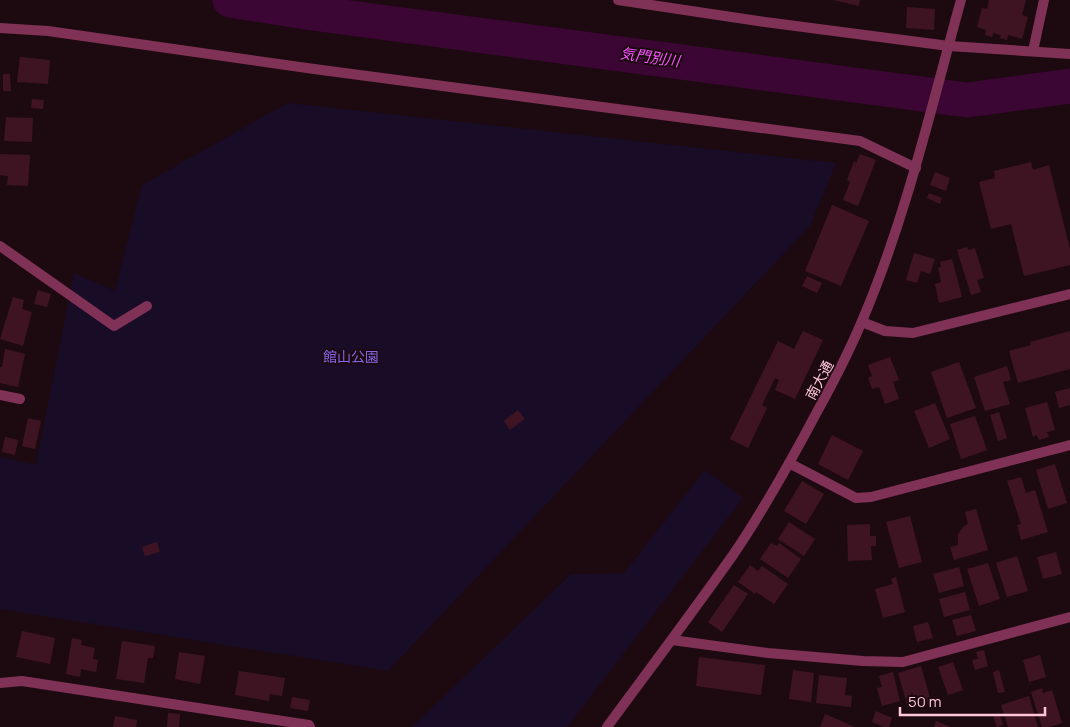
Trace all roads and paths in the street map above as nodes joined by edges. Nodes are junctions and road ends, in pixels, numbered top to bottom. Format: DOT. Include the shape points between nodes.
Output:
graph roads {
  1 [pos="618,0"];
  2 [pos="961,0"];
  3 [pos="1044,0"];
  4 [pos="0,28"];
  5 [pos="949,46"];
  6 [pos="1033,51"];
  7 [pos="1070,54"];
  8 [pos="916,168"];
  9 [pos="0,246"];
  10 [pos="1070,294"];
  11 [pos="148,306"];
  12 [pos="862,322"];
  13 [pos="0,395"];
  14 [pos="20,399"];
  15 [pos="1070,444"];
  16 [pos="790,463"];
  17 [pos="1070,617"];
  18 [pos="672,640"];
  19 [pos="0,683"];
  20 [pos="310,727"];
  21 [pos="607,727"];
  1 -- 5 [label="street"];
  2 -- 5 [label="street, 南大通"];
  3 -- 6 [label="street"];
  4 -- 8 [label="street" via="48,31 323,71 860,141"];
  5 -- 6 [label="street"];
  5 -- 8 [label="street, 南大通"];
  6 -- 7 [label="street"];
  8 -- 12 [label="street, 南大通"];
  9 -- 11 [label="street" via="114,326"];
  10 -- 12 [label="street" via="913,333 885,331"];
  12 -- 16 [label="street, 南大通"];
  13 -- 14 [label="street"];
  15 -- 16 [label="street" via="856,498"];
  16 -- 18 [label="street, 南大通" via="734,553"];
  17 -- 18 [label="street" via="903,662 768,653"];
  18 -- 21 [label="street, 南大通"];
  19 -- 20 [label="street" via="22,681"];
}
